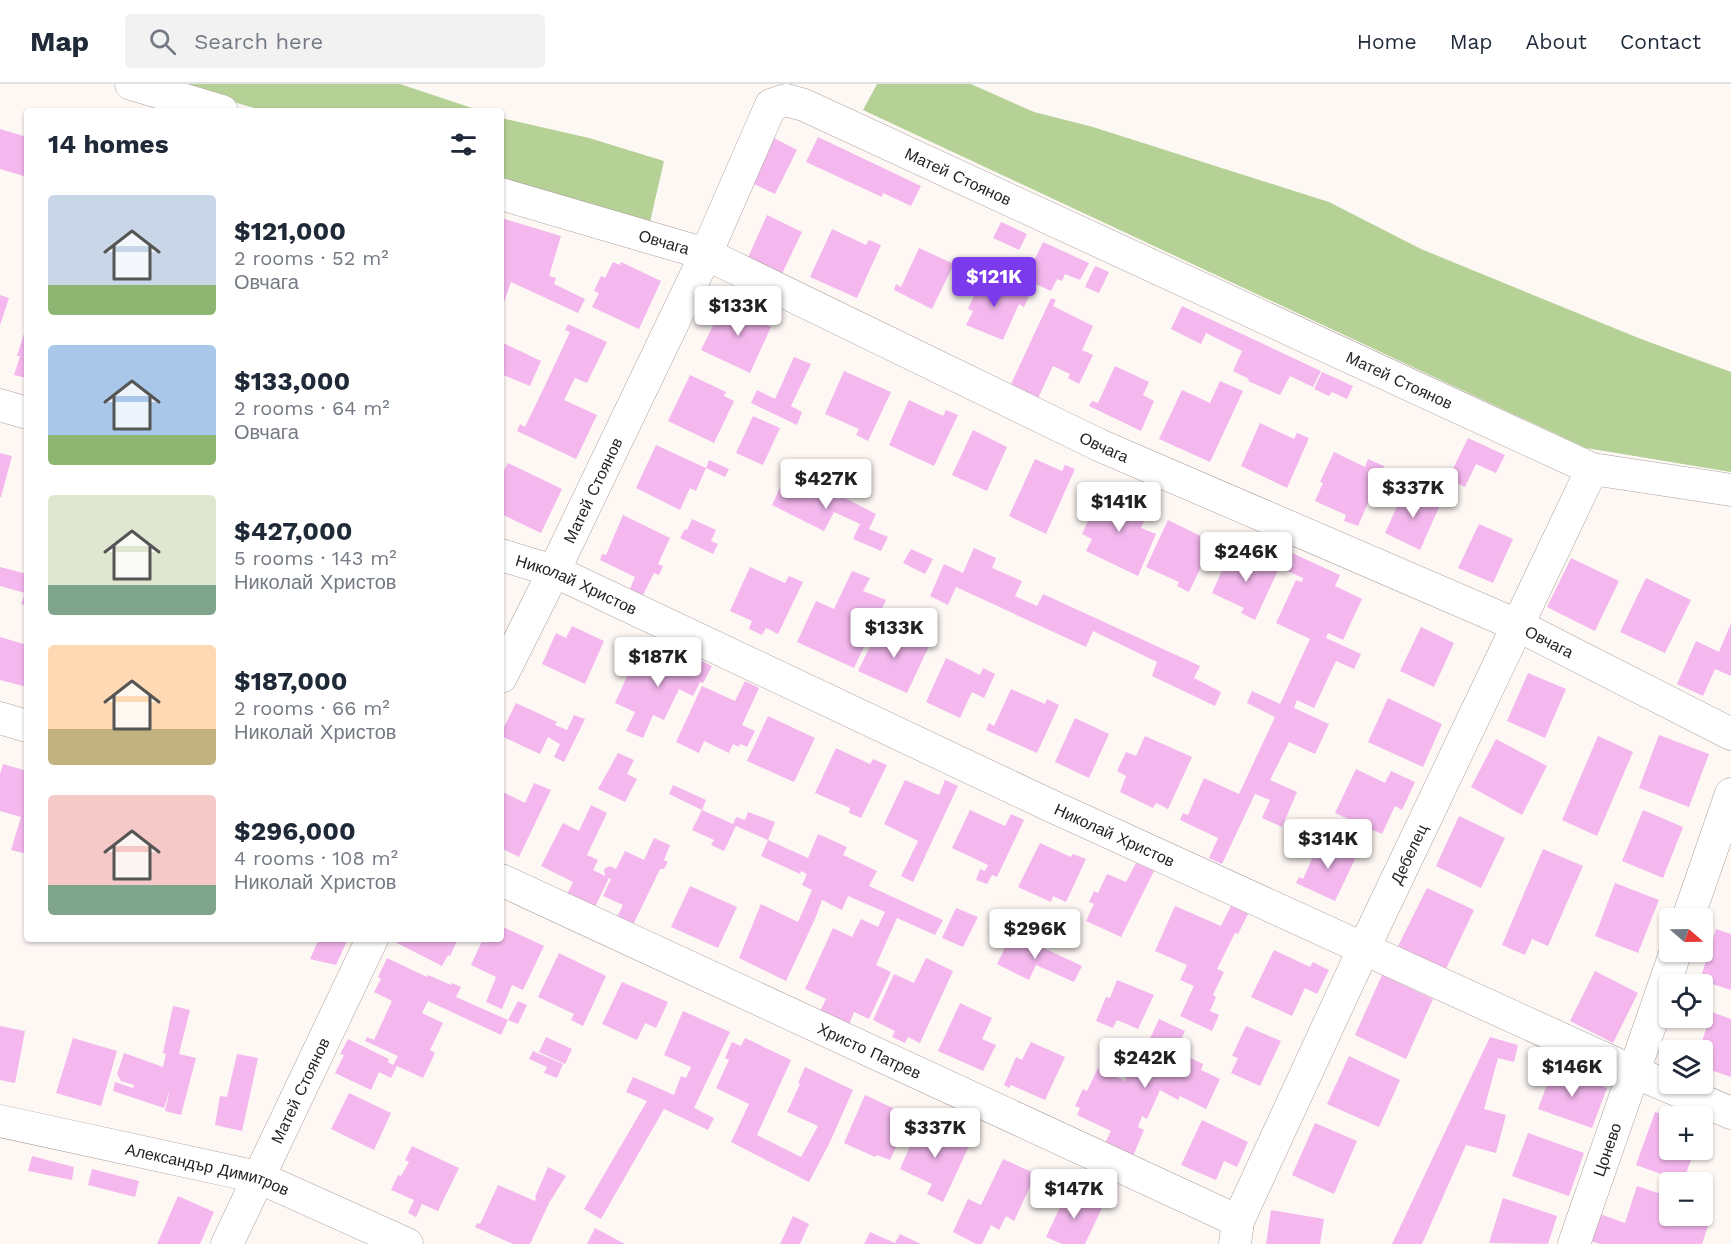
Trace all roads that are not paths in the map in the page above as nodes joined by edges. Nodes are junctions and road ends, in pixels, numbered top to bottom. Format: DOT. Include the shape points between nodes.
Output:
graph roads {
  1 [pos="131,84"];
  2 [pos="212,108"];
  3 [pos="504,195"];
  4 [pos="706,254"];
  5 [pos="0,405"];
  6 [pos="24,412"];
  7 [pos="1592,469"];
  8 [pos="1731,490"];
  9 [pos="504,556"];
  10 [pos="554,571"];
  11 [pos="1519,626"];
  12 [pos="504,671"];
  13 [pos="0,718"];
  14 [pos="24,725"];
  15 [pos="1731,734"];
  16 [pos="1731,794"];
  17 [pos="504,881"];
  18 [pos="1691,908"];
  19 [pos="371,942"];
  20 [pos="1364,948"];
  21 [pos="1672,962"];
  22 [pos="1634,1072"];
  23 [pos="1731,1113"];
  24 [pos="0,1121"];
  25 [pos="258,1177"];
  26 [pos="1237,1233"];
  27 [pos="227,1244"];
  28 [pos="407,1244"];
  29 [pos="1574,1244"];
  1 -- 2 [label="street"];
  3 -- 4 [label="street, Овчага"];
  4 -- 7 [label="street, Матей Стоянов" via="771,105 786,100"];
  4 -- 10 [label="street, Матей Стоянов"];
  4 -- 11 [label="street, Овчага" via="1099,445"];
  5 -- 6 [label="street"];
  7 -- 8 [label="street, Матей Стоянов"];
  7 -- 11 [label="street, Дебелец"];
  9 -- 10 [label="street, Николай Христов"];
  10 -- 12 [label="street, Матей Стоянов"];
  10 -- 20 [label="street, Николай Христов" via="1036,799"];
  11 -- 15 [label="street, Овчага"];
  11 -- 20 [label="street, Дебелец"];
  13 -- 14 [label="street"];
  16 -- 18 [label="street"];
  17 -- 26 [label="street, Христо Патрев"];
  19 -- 25 [label="street, Матей Стоянов"];
  20 -- 22 [label="street, Николай Христов"];
  20 -- 26 [label="street, Дебелец"];
  21 -- 22 [label="street, Цонево"];
  22 -- 23 [label="street, Николай Христов"];
  22 -- 29 [label="street, Цонево"];
  24 -- 25 [label="street, Александър Димитров"];
  25 -- 27 [label="street, Матей Стоянов"];
  25 -- 28 [label="street, Александър Димитров"];
}
